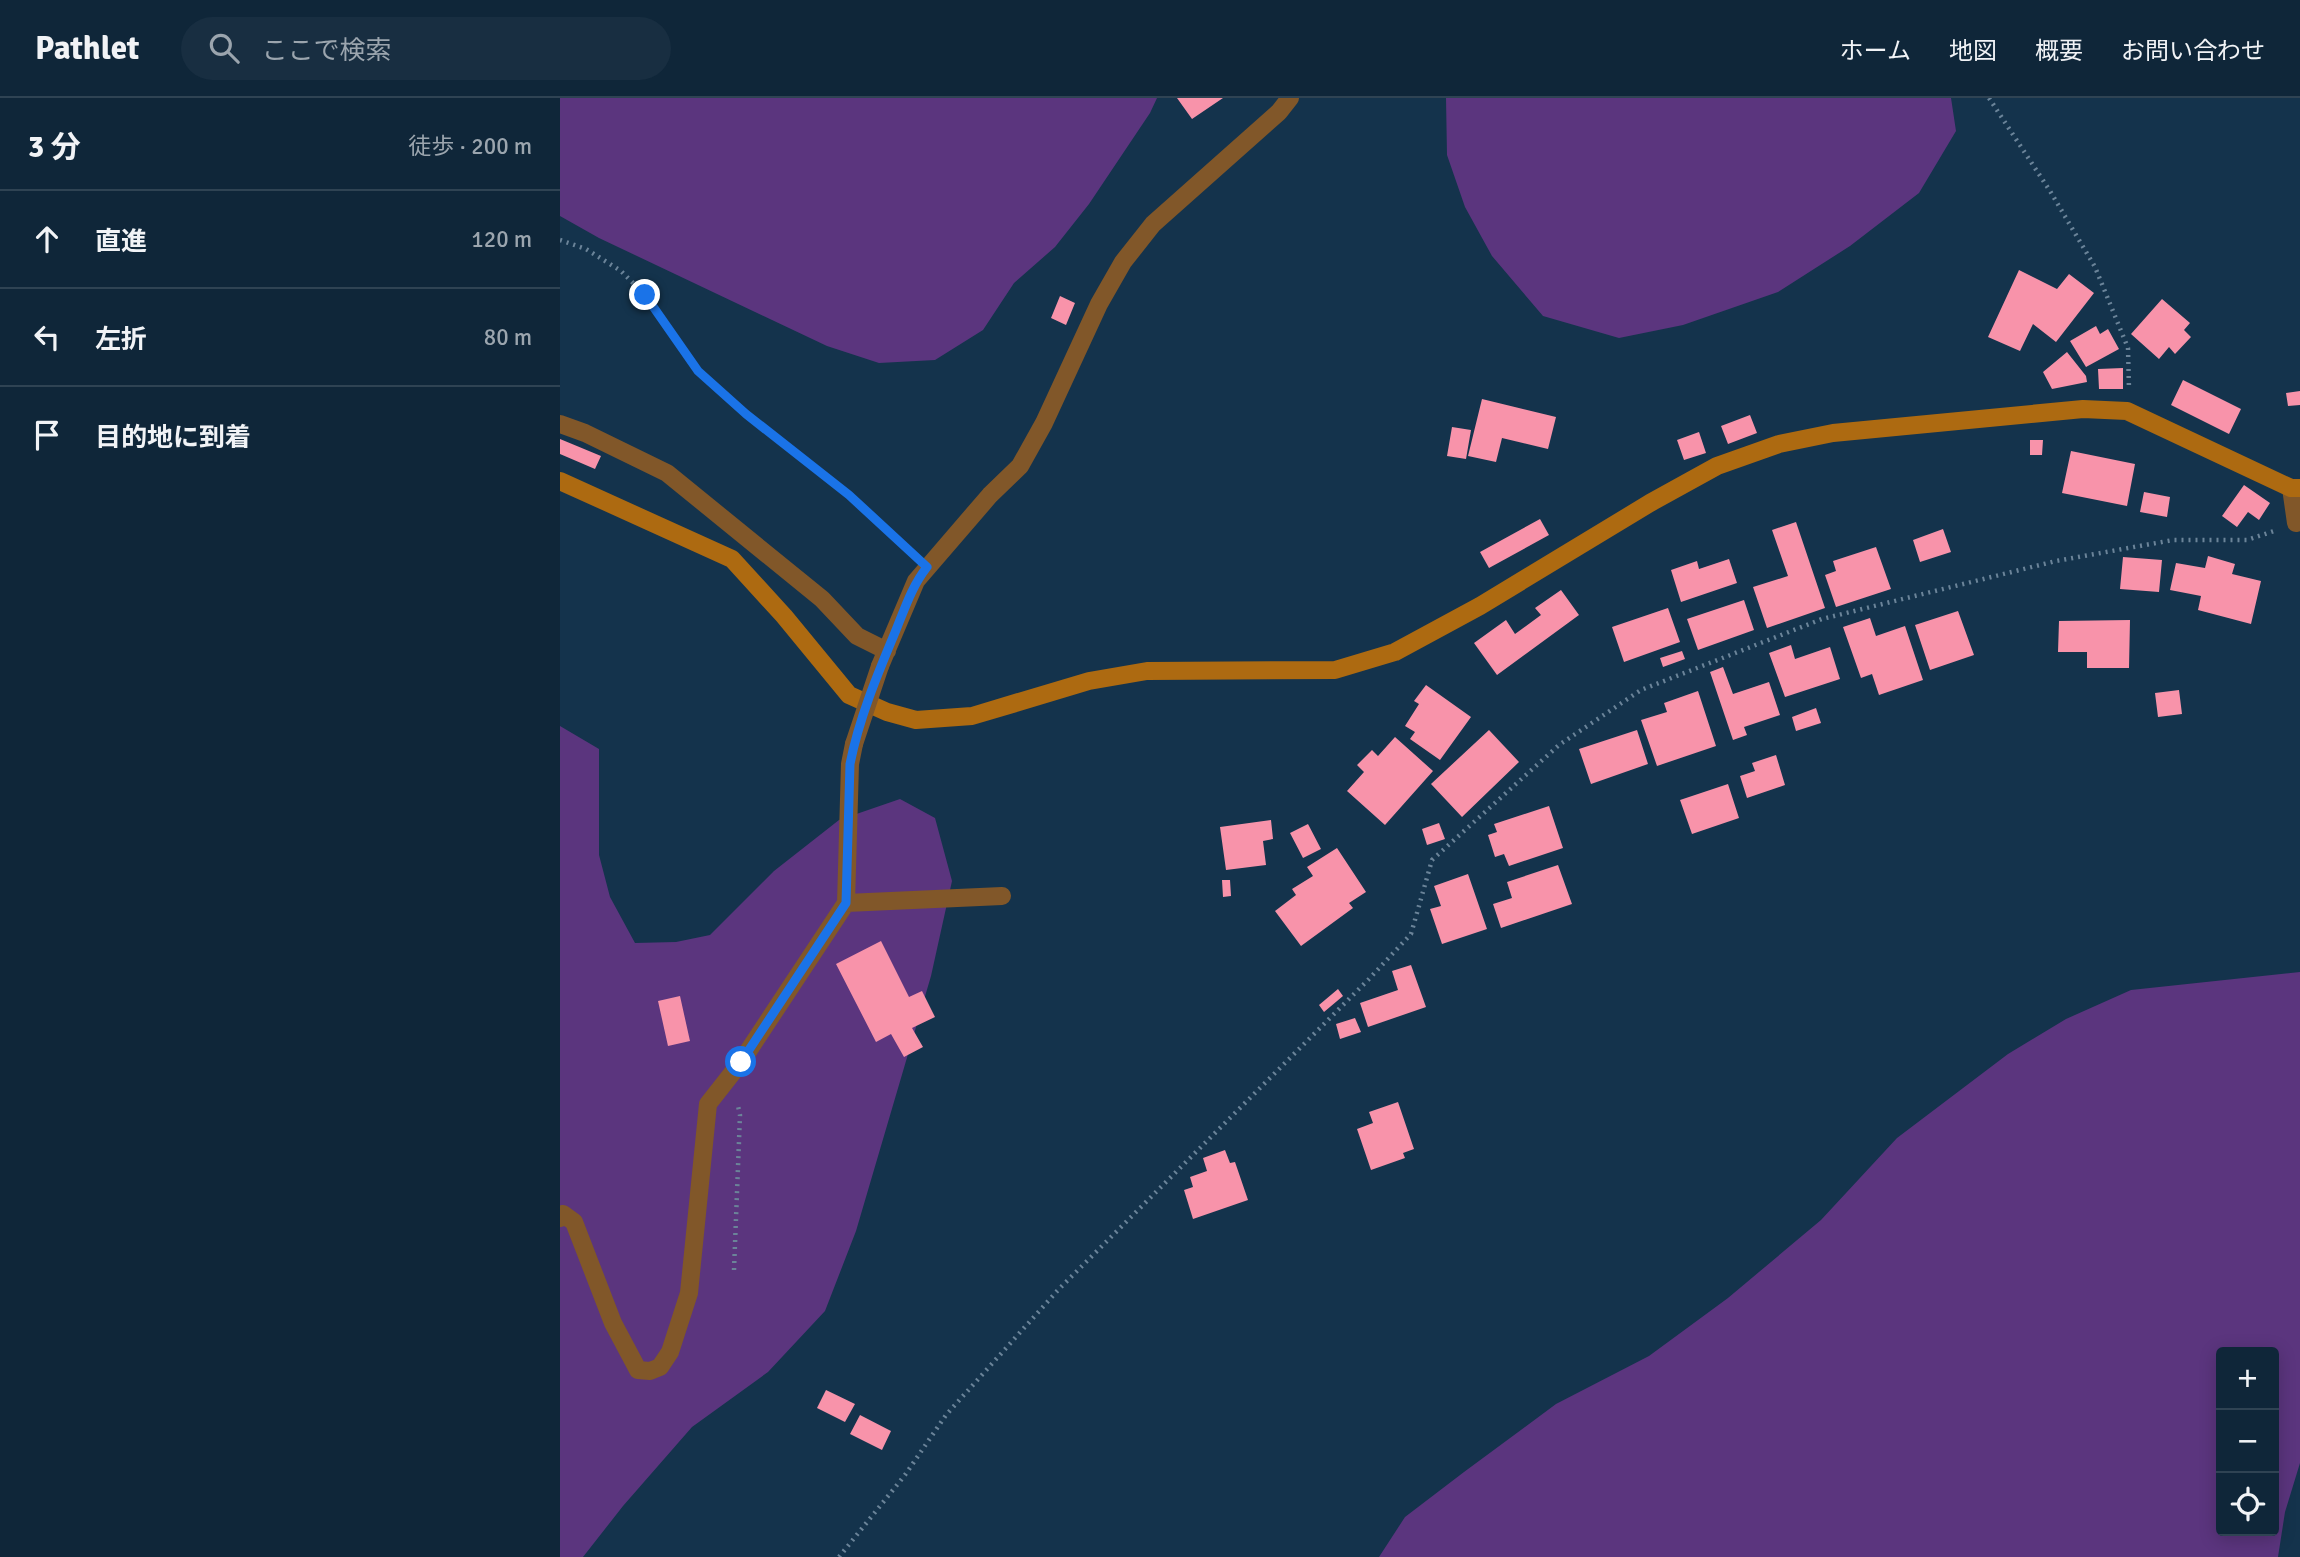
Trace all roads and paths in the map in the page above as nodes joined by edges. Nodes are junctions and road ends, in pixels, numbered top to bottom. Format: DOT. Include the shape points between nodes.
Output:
graph roads {
  1 [pos="1290,98"];
  2 [pos="1989,98"];
  3 [pos="560,240"];
  4 [pos="2127,411"];
  5 [pos="560,424"];
  6 [pos="560,481"];
  7 [pos="2295,488"];
  8 [pos="2298,523"];
  9 [pos="927,567"];
  10 [pos="884,658"];
  11 [pos="1002,896"];
  12 [pos="846,903"];
  13 [pos="731,1074"];
  14 [pos="560,1218"];
  15 [pos="734,1270"];
  16 [pos="839,1557"];
  1 -- 9 [label="street" via="1153,223 1099,304 1020,466"];
  2 -- 4 [label="path" via="2095,267 2128,348"];
  3 -- 9 [label="path" via="586,249 621,271 645,295 698,371 849,495"];
  4 -- 6 [label="street" via="2083,409 1833,433 1779,444 1717,466 1395,652 1335,670 1147,671 1089,681 972,716 916,720 849,695 732,559"];
  4 -- 7 [label="street"];
  5 -- 10 [label="street" via="667,473 822,598"];
  7 -- 8 [label="street"];
  8 -- 16 [label="path" via="2247,540 2173,540 2056,561 1822,619 1641,690 1559,745 1432,860 1411,934 1059,1289 946,1415"];
  9 -- 10 [label="street" via="916,581"];
  10 -- 12 [label="street, bridge" via="850,764"];
  11 -- 12 [label="street"];
  12 -- 13 [label="street"];
  13 -- 14 [label="street" via="708,1104 689,1293 670,1352 660,1367 638,1370 614,1324 574,1222 563,1214"];
  13 -- 15 [label="path" via="740,1115"];
}
